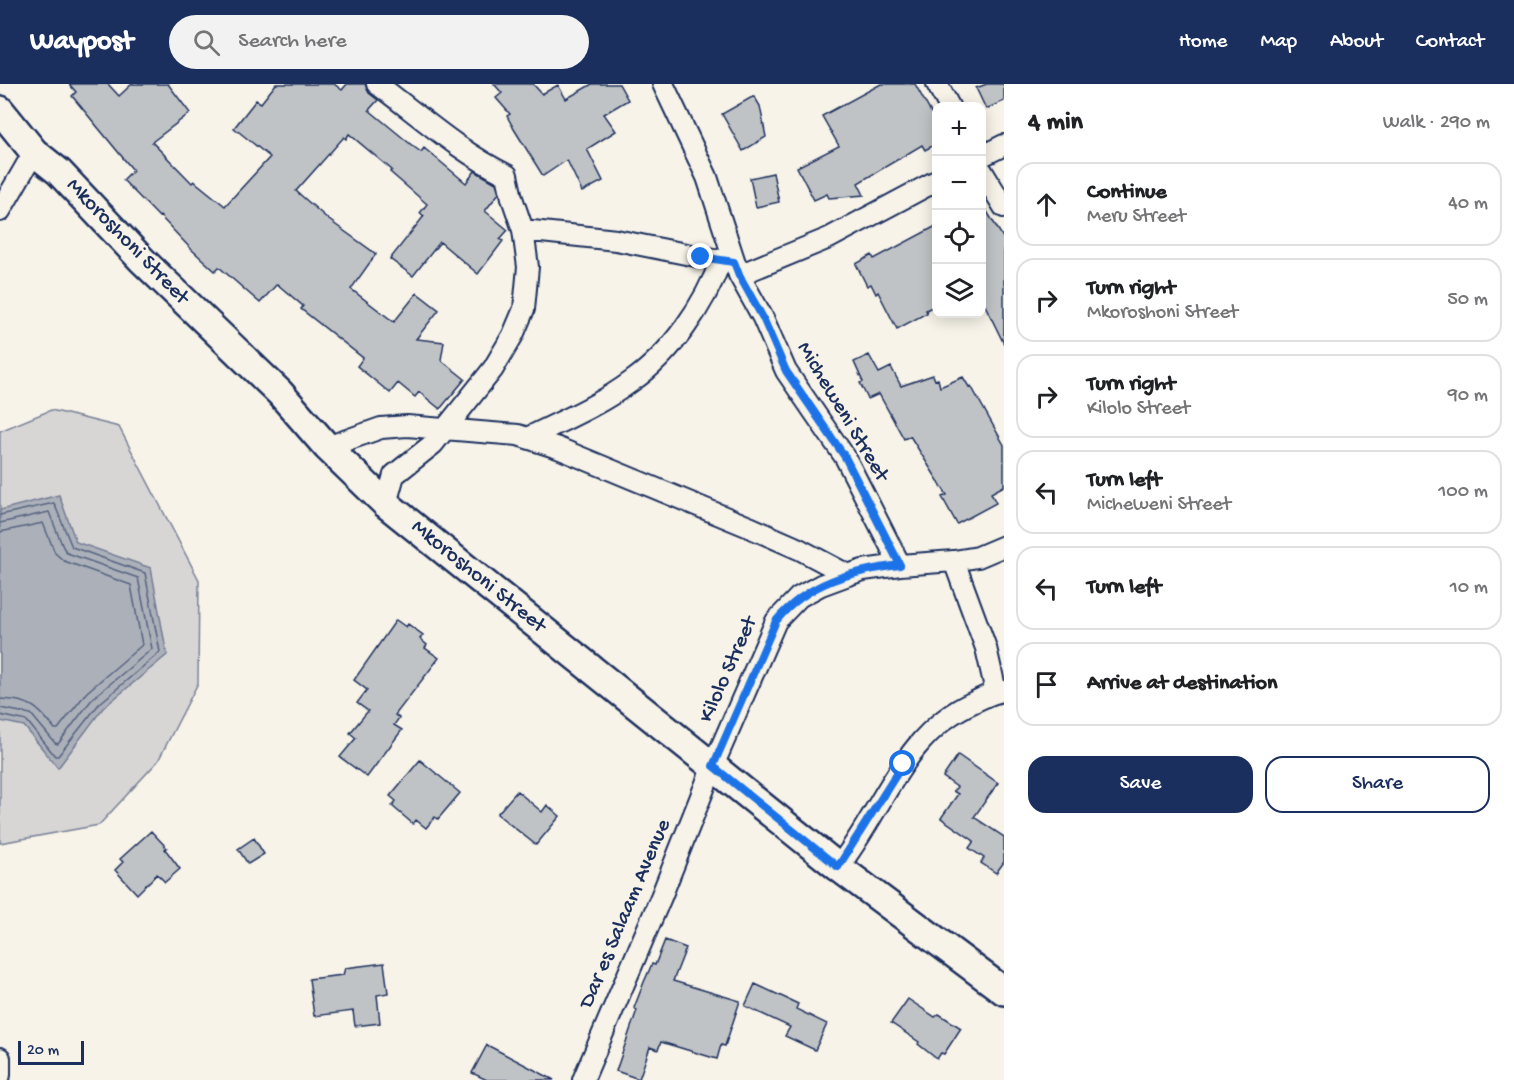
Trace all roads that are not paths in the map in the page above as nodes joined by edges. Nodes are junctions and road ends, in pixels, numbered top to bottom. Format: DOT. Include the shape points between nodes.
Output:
graph roads {
  1 [pos="377,84"];
  2 [pos="663,84"];
  3 [pos="937,84"];
  4 [pos="947,102"];
  5 [pos="0,110"];
  6 [pos="1004,145"];
  7 [pos="34,152"];
  8 [pos="986,154"];
  9 [pos="986,179"];
  10 [pos="932,183"];
  11 [pos="1004,207"];
  12 [pos="0,211"];
  13 [pos="524,230"];
  14 [pos="732,265"];
  15 [pos="446,428"];
  16 [pos="526,438"];
  17 [pos="327,447"];
  18 [pos="386,504"];
  19 [pos="1004,546"];
  20 [pos="954,561"];
  21 [pos="900,565"];
  22 [pos="848,575"];
  23 [pos="1000,691"];
  24 [pos="713,766"];
  25 [pos="838,867"];
  26 [pos="1004,991"];
  27 [pos="0,1058"];
  28 [pos="0,1075"];
  29 [pos="583,1080"];
  1 -- 13 [label="street" via="438,133 507,176"];
  2 -- 14 [label="street, Micheweni Street" via="706,177"];
  3 -- 4 [label="street"];
  5 -- 7 [label="street, Mkoroshoni Street"];
  6 -- 8 [label="street"];
  7 -- 12 [label="street"];
  7 -- 17 [label="street, Mkoroshoni Street" via="59,172 142,261 280,393"];
  9 -- 11 [label="street"];
  10 -- 14 [label="street" via="829,238"];
  13 -- 14 [label="street" via="616,240"];
  13 -- 15 [label="street" via="528,267 524,309 493,369"];
  14 -- 16 [label="street" via="713,281 694,315 664,352 634,381"];
  14 -- 21 [label="street, Micheweni Street" via="763,318 786,371 845,457"];
  15 -- 16 [label="street"];
  15 -- 17 [label="street" via="381,428"];
  15 -- 18 [label="street" via="433,444 394,475"];
  16 -- 22 [label="street" via="749,527"];
  17 -- 18 [label="street, Mkoroshoni Street"];
  18 -- 24 [label="street, Mkoroshoni Street"];
  19 -- 20 [label="street, Kilolo Street" via="978,557"];
  20 -- 21 [label="street, Kilolo Street"];
  20 -- 23 [label="street"];
  21 -- 22 [label="street, Kilolo Street"];
  22 -- 24 [label="street, Kilolo Street" via="799,597 776,621"];
  23 -- 25 [label="street" via="960,708 931,730 903,764"];
  24 -- 25 [label="street, Mkoroshoni Street"];
  24 -- 29 [label="street, Dar es Salaam Avenue"];
  25 -- 26 [label="street, Mkoroshoni Street"];
  27 -- 28 [label="street"];
}
